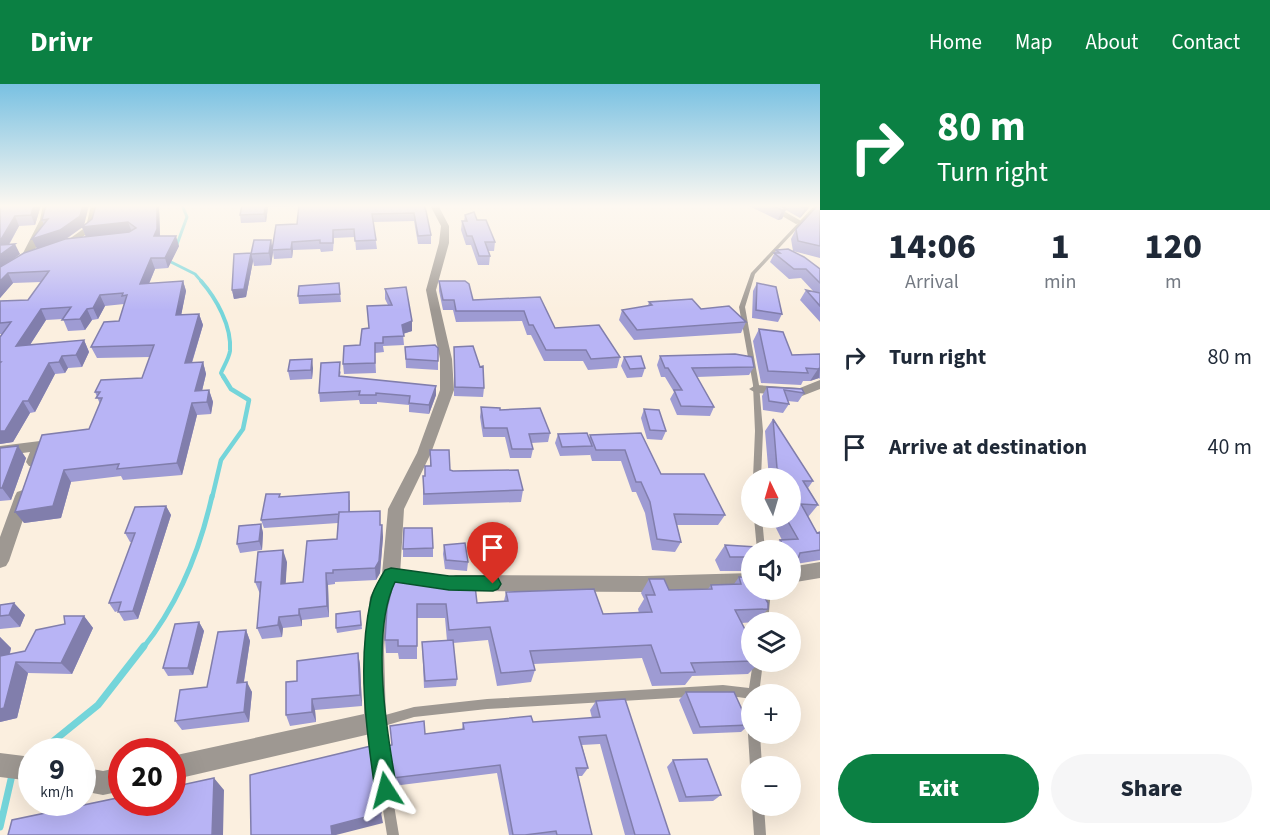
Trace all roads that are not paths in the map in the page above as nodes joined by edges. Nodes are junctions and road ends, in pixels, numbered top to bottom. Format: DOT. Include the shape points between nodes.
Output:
graph roads {
  1 [pos="34,240"];
  2 [pos="73,240"];
  3 [pos="444,240"];
  4 [pos="790,240"];
  5 [pos="90,242"];
  6 [pos="68,244"];
  7 [pos="57,248"];
  8 [pos="36,255"];
  9 [pos="25,259"];
  10 [pos="0,278"];
  11 [pos="820,384"];
  12 [pos="756,389"];
  13 [pos="0,451"];
  14 [pos="757,468"];
  15 [pos="0,561"];
  16 [pos="820,570"];
  17 [pos="801,573"];
  18 [pos="391,575"];
  19 [pos="414,578"];
  20 [pos="741,581"];
  21 [pos="438,582"];
  22 [pos="741,692"];
  23 [pos="375,723"];
  24 [pos="0,765"];
  25 [pos="186,765"];
  26 [pos="18,767"];
  27 [pos="759,816"];
  28 [pos="393,835"];
  29 [pos="760,835"];
  1 -- 9 [label="street"];
  2 -- 6 [label="street"];
  3 -- 18 [label="street" via="431,290 446,359 447,390 424,453 396,509"];
  4 -- 12 [label="lane" via="783,252 765,259 753,274 741,307"];
  5 -- 6 [label="street"];
  6 -- 7 [label="street"];
  8 -- 9 [label="street"];
  9 -- 10 [label="street"];
  11 -- 12 [label="street" via="802,392"];
  12 -- 14 [label="lane"];
  13 -- 15 [label="street" via="40,446"];
  16 -- 17 [label="street"];
  18 -- 19 [label="street"];
  18 -- 23 [label="street" via="379,597"];
  20 -- 21 [label="street"];
  22 -- 23 [label="lane" via="723,690 487,704 414,712"];
  23 -- 25 [label="street"];
  23 -- 28 [label="lane"];
  24 -- 26 [label="street"];
  27 -- 29 [label="lane"];
}
